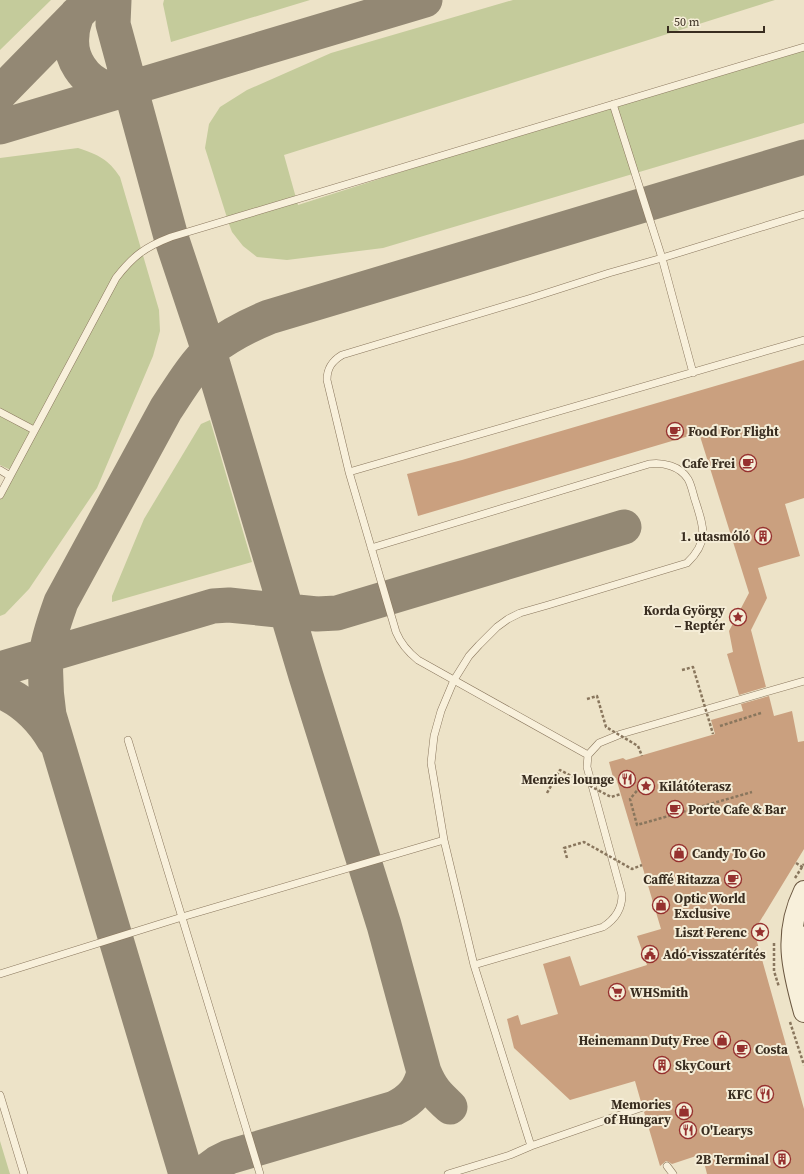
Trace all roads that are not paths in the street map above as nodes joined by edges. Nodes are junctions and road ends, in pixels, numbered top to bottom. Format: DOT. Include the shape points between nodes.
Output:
graph roads {
  1 [pos="804,47"];
  2 [pos="613,104"];
  3 [pos="804,214"];
  4 [pos="662,258"];
  5 [pos="804,340"];
  6 [pos="693,373"];
  7 [pos="0,412"];
  8 [pos="34,430"];
  9 [pos="0,470"];
  10 [pos="349,472"];
  11 [pos="10,476"];
  12 [pos="0,495"];
  13 [pos="371,548"];
  14 [pos="454,680"];
  15 [pos="804,681"];
  16 [pos="128,740"];
  17 [pos="588,755"];
  18 [pos="444,840"];
  19 [pos="804,891"];
  20 [pos="804,915"];
  21 [pos="182,917"];
  22 [pos="804,962"];
  23 [pos="474,965"];
  24 [pos="0,974"];
  25 [pos="804,1012"];
  26 [pos="0,1095"];
  27 [pos="643,1107"];
  28 [pos="531,1146"];
  29 [pos="667,1166"];
  30 [pos="24,1174"];
  31 [pos="260,1174"];
  32 [pos="448,1174"];
  33 [pos="673,1174"];
  1 -- 2 [label="lane"];
  2 -- 4 [label="lane"];
  2 -- 8 [label="lane" via="171,236 151,245 133,257 116,278"];
  3 -- 4 [label="lane"];
  4 -- 6 [label="lane"];
  4 -- 10 [label="lane" via="608,272 348,353 336,359 328,369 327,380"];
  5 -- 6 [label="lane"];
  6 -- 10 [label="lane"];
  7 -- 8 [label="lane"];
  8 -- 11 [label="lane"];
  9 -- 11 [label="lane"];
  10 -- 13 [label="lane"];
  11 -- 12 [label="lane"];
  13 -- 14 [label="lane" via="400,641 418,660"];
  13 -- 14 [label="lane" via="649,464 666,464 674,467 688,479 703,526 700,548 688,563 508,619 469,656"];
  14 -- 17 [label="lane"];
  14 -- 18 [label="lane" via="434,736 431,763"];
  15 -- 17 [label="lane" via="621,734 599,743"];
  16 -- 21 [label="lane"];
  17 -- 23 [label="lane" via="587,767 622,895 621,907 603,928"];
  18 -- 21 [label="lane"];
  18 -- 23 [label="lane"];
  19 -- 25 [label="street" via="792,925 791,940 794,974"];
  20 -- 22 [label="street" via="800,938"];
  21 -- 24 [label="lane"];
  21 -- 31 [label="lane"];
  23 -- 28 [label="lane"];
  26 -- 30 [label="lane"];
  27 -- 28 [label="lane"];
  28 -- 32 [label="lane"];
  29 -- 33 [label="lane"];
}
